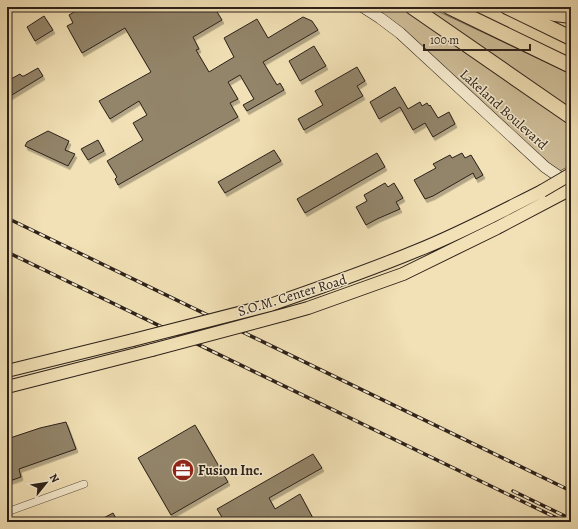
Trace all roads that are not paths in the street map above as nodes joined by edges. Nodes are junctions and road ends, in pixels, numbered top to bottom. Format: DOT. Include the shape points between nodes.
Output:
graph roads {
  1 [pos="363,7"];
  2 [pos="412,7"];
  3 [pos="450,7"];
  4 [pos="507,7"];
  5 [pos="531,7"];
  6 [pos="571,16"];
  7 [pos="571,38"];
  8 [pos="571,66"];
  9 [pos="571,117"];
  10 [pos="571,174"];
  11 [pos="571,186"];
  12 [pos="571,189"];
  13 [pos="7,371"];
  14 [pos="7,386"];
  15 [pos="84,484"];
  16 [pos="7,512"];
  1 -- 11 [label="street, Lakeland Boulevard" via="400,34 545,167"];
  2 -- 9 [label="highway"];
  3 -- 8 [label="highway"];
  4 -- 7 [label="highway"];
  5 -- 6 [label="highway"];
  10 -- 13 [label="main road, S.O.M. Center Road, bridge" via="542,191 418,251 270,305"];
  12 -- 14 [label="main road, S.O.M. Center Road, bridge" via="403,274 308,308"];
  15 -- 16 [label="street"];
}
